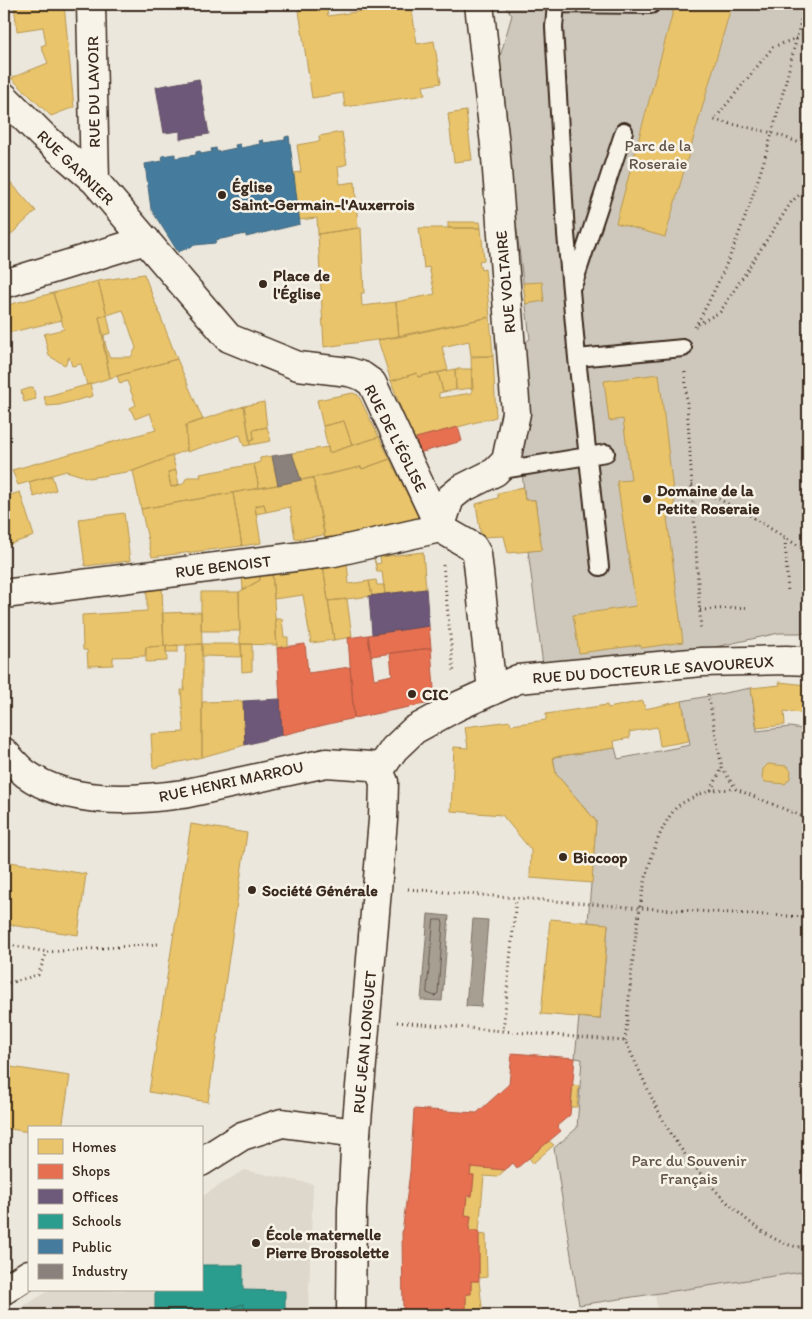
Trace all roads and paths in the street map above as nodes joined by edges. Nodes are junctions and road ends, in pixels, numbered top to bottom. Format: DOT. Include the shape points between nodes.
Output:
graph roads {
  1 [pos="91,4"];
  2 [pos="478,4"];
  3 [pos="558,4"];
  4 [pos="806,4"];
  5 [pos="651,5"];
  6 [pos="797,38"];
  7 [pos="4,97"];
  8 [pos="624,131"];
  9 [pos="772,133"];
  10 [pos="808,146"];
  11 [pos="95,181"];
  12 [pos="808,188"];
  13 [pos="146,240"];
  14 [pos="4,284"];
  15 [pos="572,288"];
  16 [pos="697,324"];
  17 [pos="683,348"];
  18 [pos="577,358"];
  19 [pos="606,453"];
  20 [pos="587,456"];
  21 [pos="495,472"];
  22 [pos="692,484"];
  23 [pos="440,528"];
  24 [pos="784,539"];
  25 [pos="808,552"];
  26 [pos="600,567"];
  27 [pos="788,593"];
  28 [pos="4,594"];
  29 [pos="749,607"];
  30 [pos="700,610"];
  31 [pos="808,661"];
  32 [pos="702,662"];
  33 [pos="492,690"];
  34 [pos="458,706"];
  35 [pos="4,752"];
  36 [pos="722,768"];
  37 [pos="379,771"];
  38 [pos="736,789"];
  39 [pos="711,790"];
  40 [pos="808,819"];
  41 [pos="808,864"];
  42 [pos="379,886"];
  43 [pos="516,899"];
  44 [pos="641,908"];
  45 [pos="806,918"];
  46 [pos="4,944"];
  47 [pos="158,944"];
  48 [pos="47,952"];
  49 [pos="4,984"];
  50 [pos="366,1019"];
  51 [pos="503,1031"];
  52 [pos="625,1041"];
  53 [pos="356,1133"];
  54 [pos="202,1161"];
  55 [pos="808,1247"];
  56 [pos="28,1275"];
  57 [pos="4,1290"];
  58 [pos="351,1315"];
  1 -- 11 [label="street, RUE DU LAVOIR"];
  2 -- 21 [label="street, RUE VOLTAIRE" via="495,146 516,413 506,461"];
  3 -- 5 [label="lane"];
  3 -- 15 [label="lane" via="554,27"];
  4 -- 6 [label="path"];
  6 -- 9 [label="path"];
  6 -- 9 [label="path" via="773,47 714,120"];
  7 -- 11 [label="street, RUE GARNIER"];
  8 -- 15 [label="lane"];
  9 -- 10 [label="path"];
  9 -- 16 [label="path" via="742,230"];
  11 -- 13 [label="street, RUE GARNIER"];
  12 -- 16 [label="path" via="792,201 720,312"];
  13 -- 14 [label="street"];
  13 -- 23 [label="street, RUE DE L'ÉGLISE" via="229,338 298,366 349,372 372,383"];
  15 -- 18 [label="lane"];
  16 -- 17 [label="path"];
  17 -- 18 [label="lane"];
  17 -- 22 [label="path"];
  18 -- 20 [label="lane"];
  19 -- 20 [label="lane"];
  20 -- 21 [label="lane"];
  20 -- 26 [label="lane"];
  21 -- 23 [label="street" via="450,498"];
  22 -- 24 [label="path" via="749,515"];
  22 -- 30 [label="path"];
  23 -- 28 [label="street, RUE BENOIST" via="334,552"];
  23 -- 33 [label="street" via="473,548 477,554"];
  23 -- 34 [label="path"];
  24 -- 25 [label="path"];
  24 -- 27 [label="path"];
  29 -- 30 [label="path"];
  30 -- 32 [label="path"];
  31 -- 32 [label="street, RUE DU DOCTEUR LE SAVOUREUX"];
  32 -- 33 [label="street, RUE DU DOCTEUR LE SAVOUREUX" via="518,679"];
  32 -- 36 [label="path"];
  33 -- 34 [label="street, RUE DU DOCTEUR LE SAVOUREUX"];
  34 -- 37 [label="street, RUE DU DOCTEUR LE SAVOUREUX" via="414,730 394,749"];
  35 -- 37 [label="street, RUE HENRI MARROU" via="26,774 56,789 102,798 159,798 326,763 370,766"];
  36 -- 38 [label="path"];
  36 -- 39 [label="path"];
  37 -- 42 [label="street, RUE JEAN LONGUET" via="384,782 384,795"];
  38 -- 39 [label="path"];
  38 -- 40 [label="path"];
  39 -- 44 [label="path" via="676,808 659,835 646,873"];
  41 -- 45 [label="path"];
  42 -- 43 [label="path"];
  42 -- 50 [label="street, RUE JEAN LONGUET"];
  43 -- 44 [label="path"];
  43 -- 51 [label="path"];
  44 -- 45 [label="path"];
  44 -- 52 [label="path"];
  46 -- 48 [label="path"];
  47 -- 48 [label="path"];
  48 -- 49 [label="path" via="38,974"];
  50 -- 51 [label="path"];
  50 -- 53 [label="street, RUE JEAN LONGUET"];
  51 -- 52 [label="path"];
  52 -- 55 [label="path" via="673,1137 700,1174 725,1202 774,1239"];
  53 -- 54 [label="street" via="282,1122 242,1136"];
  53 -- 58 [label="street, RUE JEAN LONGUET"];
  56 -- 57 [label="street"];
}
